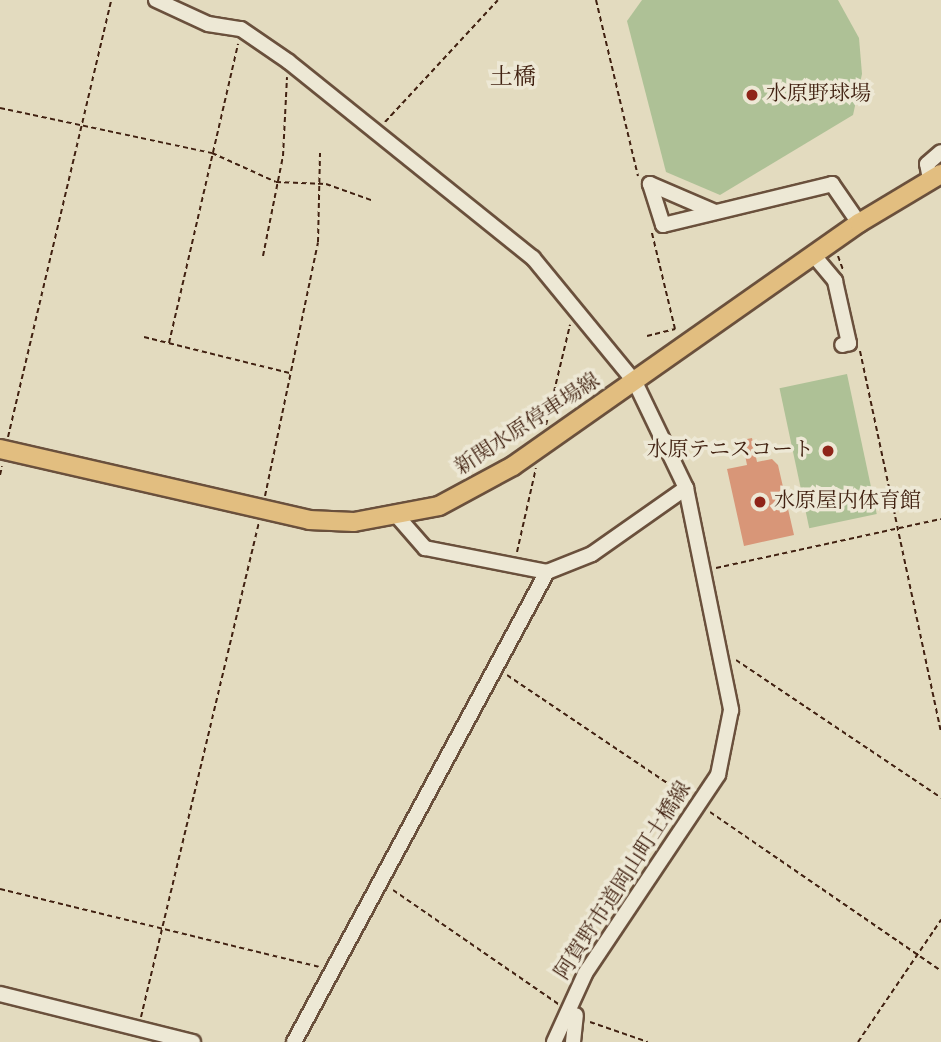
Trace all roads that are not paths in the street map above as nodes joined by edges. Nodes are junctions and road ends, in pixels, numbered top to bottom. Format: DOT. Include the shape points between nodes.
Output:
graph roads {
  1 [pos="156,0"];
  2 [pos="941,152"];
  3 [pos="935,177"];
  4 [pos="715,212"];
  5 [pos="859,223"];
  6 [pos="816,258"];
  7 [pos="842,345"];
  8 [pos="635,382"];
  9 [pos="3,450"];
  10 [pos="686,488"];
  11 [pos="397,516"];
  12 [pos="547,572"];
  13 [pos="0,994"];
  14 [pos="572,1013"];
  15 [pos="193,1042"];
  16 [pos="294,1042"];
  17 [pos="554,1042"];
  18 [pos="573,1042"];
  1 -- 8 [label="street, 阿賀野市道岡山町土橋線" via="208,24 242,29 289,62 533,258"];
  2 -- 3 [label="street" via="926,164"];
  3 -- 5 [label="main road, 新関水原停車場線"];
  4 -- 5 [label="street" via="832,184"];
  5 -- 6 [label="main road, 新関水原停車場線"];
  6 -- 7 [label="street" via="835,281 849,342"];
  6 -- 8 [label="main road, 新関水原停車場線"];
  8 -- 10 [label="street, 阿賀野市道岡山町土橋線"];
  8 -- 11 [label="main road, 新関水原停車場線" via="477,489"];
  9 -- 11 [label="main road, 新関水原停車場線" via="262,510 354,522"];
  10 -- 12 [label="street" via="592,554"];
  10 -- 14 [label="street, 阿賀野市道岡山町土橋線" via="723,652 731,710 718,775"];
  11 -- 12 [label="street" via="425,548"];
  12 -- 16 [label="street" via="543,589 494,666 383,883"];
  13 -- 15 [label="street"];
  14 -- 17 [label="street, 阿賀野市道岡山町土橋線"];
  14 -- 18 [label="street"];
}
